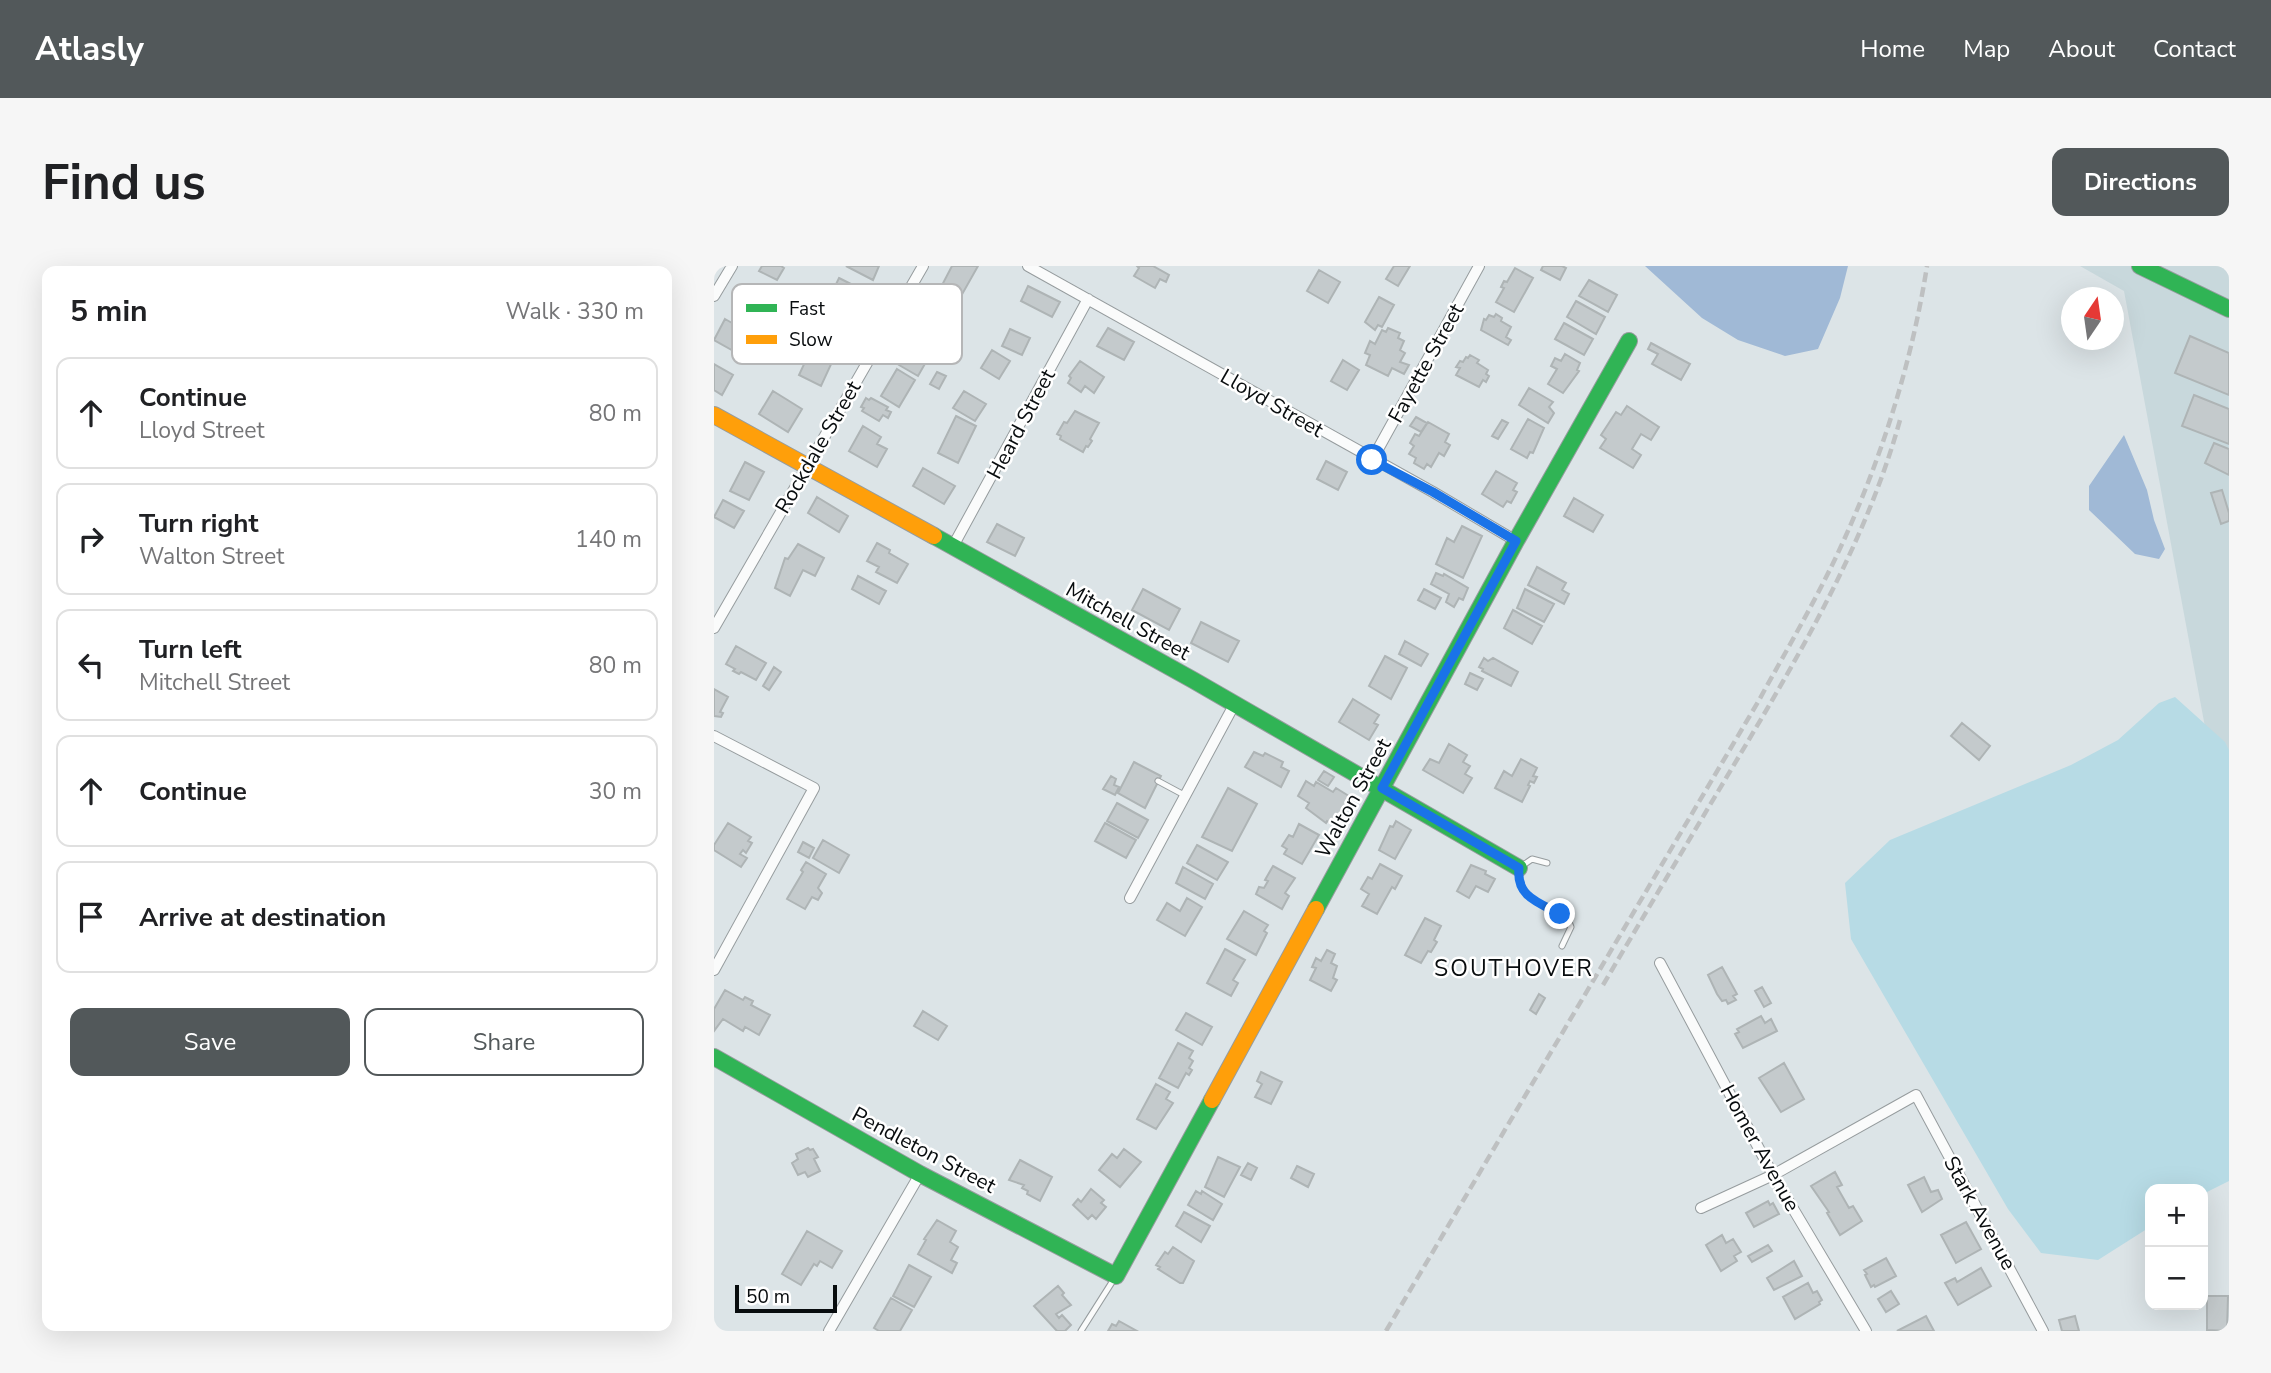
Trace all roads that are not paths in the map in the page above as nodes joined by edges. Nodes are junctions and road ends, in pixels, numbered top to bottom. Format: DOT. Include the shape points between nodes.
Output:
graph roads {
  1 [pos="732,266"];
  2 [pos="923,266"];
  3 [pos="1028,266"];
  4 [pos="1479,266"];
  5 [pos="2140,266"];
  6 [pos="913,284"];
  7 [pos="714,296"];
  8 [pos="1088,299"];
  9 [pos="2229,309"];
  10 [pos="1629,341"];
  11 [pos="866,364"];
  12 [pos="714,415"];
  13 [pos="1372,460"];
  14 [pos="808,465"];
  15 [pos="1516,541"];
  16 [pos="952,548"];
  17 [pos="714,628"];
  18 [pos="1234,705"];
  19 [pos="714,736"];
  20 [pos="1158,781"];
  21 [pos="1382,788"];
  22 [pos="1186,796"];
  23 [pos="1547,863"];
  24 [pos="1519,868"];
  25 [pos="1130,898"];
  26 [pos="1562,946"];
  27 [pos="1660,963"];
  28 [pos="714,970"];
  29 [pos="714,1057"];
  30 [pos="920,1174"];
  31 [pos="1773,1175"];
  32 [pos="1701,1208"];
  33 [pos="1116,1276"];
  34 [pos="829,1331"];
  35 [pos="1081,1331"];
  36 [pos="1866,1331"];
  37 [pos="2043,1331"];
  1 -- 7 [label="street"];
  2 -- 6 [label="street, Rockdale Street"];
  3 -- 8 [label="street, Lloyd Street"];
  4 -- 13 [label="street, Fayette Street"];
  5 -- 9 [label="street"];
  8 -- 13 [label="street, Lloyd Street"];
  8 -- 16 [label="street, Heard Street"];
  10 -- 15 [label="street, Walton Street"];
  11 -- 14 [label="street, Rockdale Street"];
  12 -- 14 [label="street, Mitchell Street"];
  13 -- 15 [label="street, Lloyd Street"];
  14 -- 16 [label="street, Mitchell Street"];
  14 -- 17 [label="street, Rockdale Street"];
  15 -- 21 [label="street, Walton Street"];
  16 -- 18 [label="street, Mitchell Street"];
  18 -- 21 [label="street, Mitchell Street"];
  18 -- 22 [label="street"];
  19 -- 28 [label="street" via="814,789"];
  20 -- 22 [label="lane"];
  21 -- 24 [label="street, Mitchell Street"];
  21 -- 33 [label="street, Walton Street"];
  22 -- 25 [label="street"];
  23 -- 24 [label="lane" via="1532,859"];
  24 -- 26 [label="lane" via="1517,882 1523,892 1568,920 1570,927"];
  27 -- 31 [label="street, Homer Avenue"];
  29 -- 30 [label="street, Pendleton Street"];
  30 -- 33 [label="street, Pendleton Street"];
  30 -- 34 [label="street"];
  31 -- 32 [label="street"];
  31 -- 36 [label="street, Homer Avenue"];
  31 -- 37 [label="street, Stark Avenue" via="1916,1095"];
  33 -- 35 [label="lane"];
}
